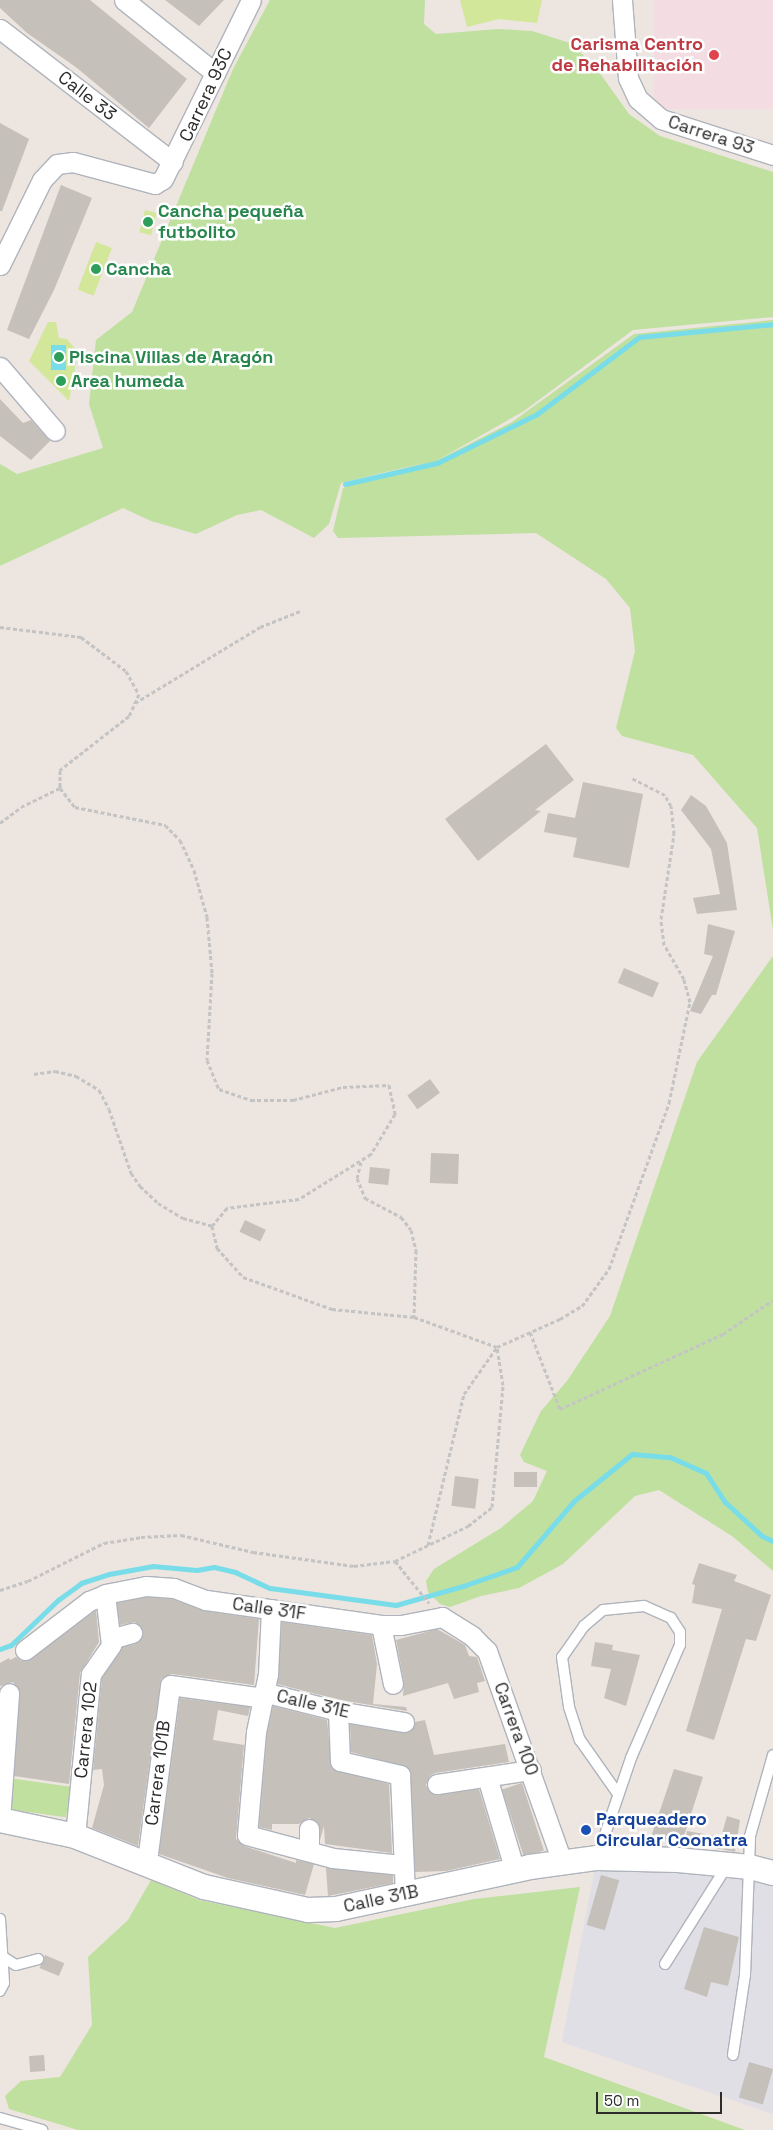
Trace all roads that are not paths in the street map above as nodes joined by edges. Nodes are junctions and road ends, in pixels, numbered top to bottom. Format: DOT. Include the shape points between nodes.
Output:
graph roads {
  1 [pos="124,0"];
  2 [pos="251,0"];
  3 [pos="622,0"];
  4 [pos="0,29"];
  5 [pos="215,74"];
  6 [pos="773,155"];
  7 [pos="173,162"];
  8 [pos="0,265"];
  9 [pos="0,367"];
  10 [pos="55,431"];
  11 [pos="106,1597"];
  12 [pos="271,1609"];
  13 [pos="442,1617"];
  14 [pos="381,1625"];
  15 [pos="132,1633"];
  16 [pos="111,1645"];
  17 [pos="25,1650"];
  18 [pos="393,1684"];
  19 [pos="9,1693"];
  20 [pos="168,1693"];
  21 [pos="263,1694"];
  22 [pos="338,1711"];
  23 [pos="404,1722"];
  24 [pos="773,1755"];
  25 [pos="531,1770"];
  26 [pos="487,1777"];
  27 [pos="438,1784"];
  28 [pos="618,1794"];
  29 [pos="0,1820"];
  30 [pos="310,1829"];
  31 [pos="75,1836"];
  32 [pos="309,1852"];
  33 [pos="148,1853"];
  34 [pos="597,1858"];
  35 [pos="562,1862"];
  36 [pos="402,1865"];
  37 [pos="738,1866"];
  38 [pos="515,1871"];
  39 [pos="773,1873"];
  40 [pos="406,1895"];
  41 [pos="0,1919"];
  42 [pos="3,1957"];
  43 [pos="38,1959"];
  44 [pos="665,1964"];
  45 [pos="0,1991"];
  46 [pos="733,2055"];
  47 [pos="0,2118"];
  48 [pos="42,2130"];
  1 -- 5 [label="street"];
  2 -- 5 [label="street, Carrera 93C"];
  3 -- 6 [label="street, Carrera 93" via="628,78 638,99 661,119"];
  4 -- 7 [label="street, Calle 33"];
  5 -- 7 [label="street, Carrera 93C"];
  7 -- 8 [label="street, Carrera 93C" via="163,179 154,184 73,162 57,164 42,180"];
  9 -- 10 [label="street"];
  11 -- 12 [label="street, Calle 31F" via="146,1586 174,1588 206,1600"];
  11 -- 16 [label="street"];
  11 -- 17 [label="street, Calle 31F" via="89,1601"];
  12 -- 14 [label="street, Calle 31F"];
  12 -- 21 [label="street" via="269,1666"];
  13 -- 14 [label="street, Calle 31F" via="401,1625"];
  13 -- 25 [label="street, Carrera 100" via="472,1636 487,1651"];
  14 -- 18 [label="street"];
  15 -- 16 [label="street" via="114,1638"];
  16 -- 31 [label="street, Carrera 102" via="91,1674"];
  19 -- 29 [label="street"];
  20 -- 21 [label="street, Calle 31E" via="170,1685 256,1697"];
  20 -- 33 [label="street, Carrera 101B"];
  21 -- 22 [label="street, Calle 31E"];
  21 -- 32 [label="street" via="256,1732 247,1835"];
  22 -- 23 [label="street, Calle 31E"];
  22 -- 36 [label="street" via="340,1761 400,1775"];
  24 -- 37 [label="lane"];
  25 -- 26 [label="street"];
  25 -- 35 [label="street, Carrera 100"];
  26 -- 27 [label="street"];
  26 -- 38 [label="street"];
  28 -- 28 [label="lane" via="580,1740 568,1707 562,1657 584,1626 603,1610 644,1606 671,1618 680,1632 680,1645"];
  28 -- 34 [label="lane"];
  29 -- 31 [label="street, Calle 31B"];
  30 -- 32 [label="street"];
  31 -- 40 [label="street, Calle 31B" via="204,1886 277,1905 324,1910"];
  32 -- 36 [label="street" via="333,1858"];
  34 -- 35 [label="street, Calle 31B"];
  34 -- 37 [label="street, Calle 31B" via="678,1860"];
  35 -- 38 [label="street, Calle 31B"];
  36 -- 40 [label="street"];
  37 -- 39 [label="street, Calle 31B"];
  37 -- 44 [label="lane"];
  37 -- 46 [label="lane" via="745,1976"];
  38 -- 40 [label="street, Calle 31B"];
  41 -- 42 [label="lane"];
  42 -- 43 [label="lane" via="16,1965"];
  42 -- 45 [label="lane" via="4,1983"];
  47 -- 48 [label="lane"];
}
